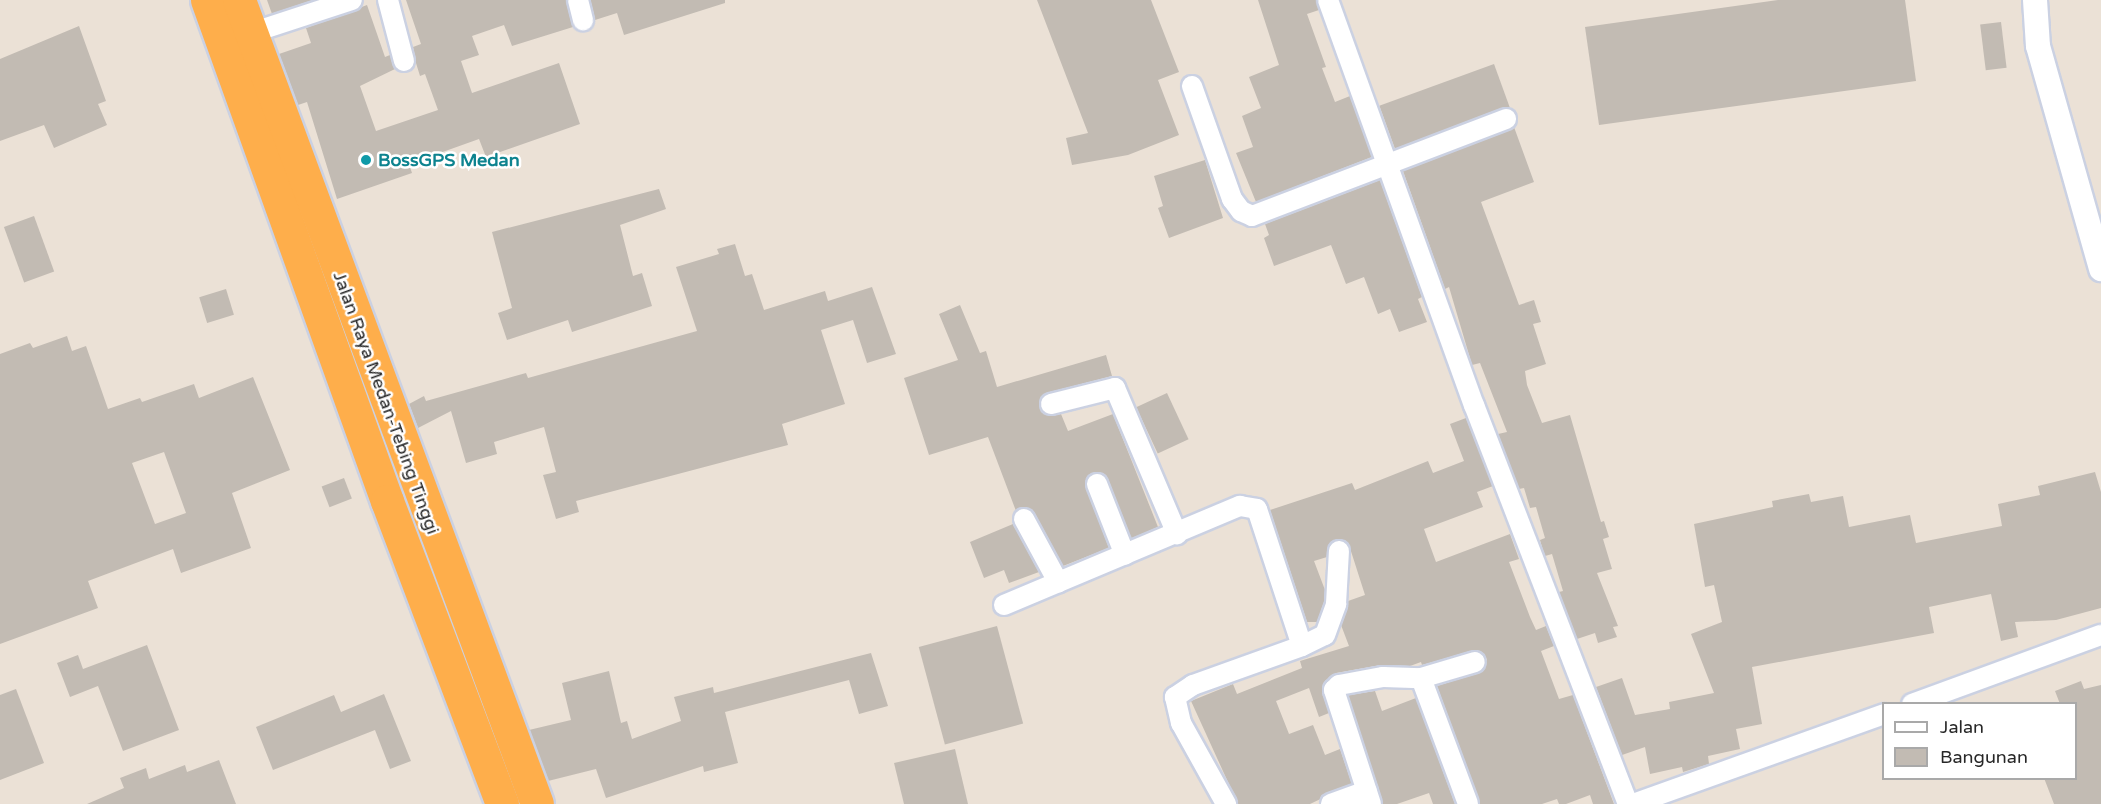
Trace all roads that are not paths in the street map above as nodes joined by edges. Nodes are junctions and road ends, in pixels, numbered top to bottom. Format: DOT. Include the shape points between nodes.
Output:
graph roads {
  1 [pos="207,0"];
  2 [pos="239,0"];
  3 [pos="352,0"];
  4 [pos="388,0"];
  5 [pos="578,0"];
  6 [pos="1328,0"];
  7 [pos="2035,0"];
  8 [pos="583,20"];
  9 [pos="251,33"];
  10 [pos="404,61"];
  11 [pos="1192,86"];
  12 [pos="1506,119"];
  13 [pos="1389,164"];
  14 [pos="2101,269"];
  15 [pos="1051,404"];
  16 [pos="1097,484"];
  17 [pos="1024,519"];
  18 [pos="1177,534"];
  19 [pos="1339,551"];
  20 [pos="1125,555"];
  21 [pos="1058,582"];
  22 [pos="1004,605"];
  23 [pos="2101,635"];
  24 [pos="1302,646"];
  25 [pos="1474,662"];
  26 [pos="1421,678"];
  27 [pos="1917,702"];
  28 [pos="1882,715"];
  29 [pos="1369,798"];
  30 [pos="502,804"];
  31 [pos="537,804"];
  32 [pos="1226,804"];
  33 [pos="1331,804"];
  34 [pos="1468,804"];
  35 [pos="1628,804"];
  36 [pos="1633,804"];
  1 -- 30 [label="highway, Jalan Raya Medan-Tebing Tinggi" via="391,512"];
  2 -- 9 [label="highway, Jalan Raya Medan-Tebing Tinggi"];
  3 -- 9 [label="street"];
  4 -- 10 [label="street"];
  5 -- 8 [label="street"];
  6 -- 13 [label="street"];
  7 -- 14 [label="street" via="2038,46"];
  9 -- 31 [label="highway, Jalan Raya Medan-Tebing Tinggi"];
  11 -- 13 [label="street" via="1232,199 1246,215 1259,214"];
  12 -- 13 [label="street"];
  13 -- 35 [label="street" via="1474,405"];
  15 -- 18 [label="street" via="1115,388"];
  16 -- 20 [label="street"];
  17 -- 21 [label="street"];
  18 -- 20 [label="street"];
  18 -- 24 [label="street" via="1240,506 1257,508"];
  19 -- 24 [label="street" via="1336,604 1325,634"];
  20 -- 21 [label="street"];
  21 -- 22 [label="street"];
  23 -- 27 [label="street"];
  24 -- 32 [label="street" via="1193,685 1174,697 1181,723"];
  25 -- 26 [label="street"];
  26 -- 29 [label="street" via="1374,678 1339,685 1334,690"];
  26 -- 34 [label="street"];
  28 -- 36 [label="street"];
  29 -- 33 [label="street"];
}
